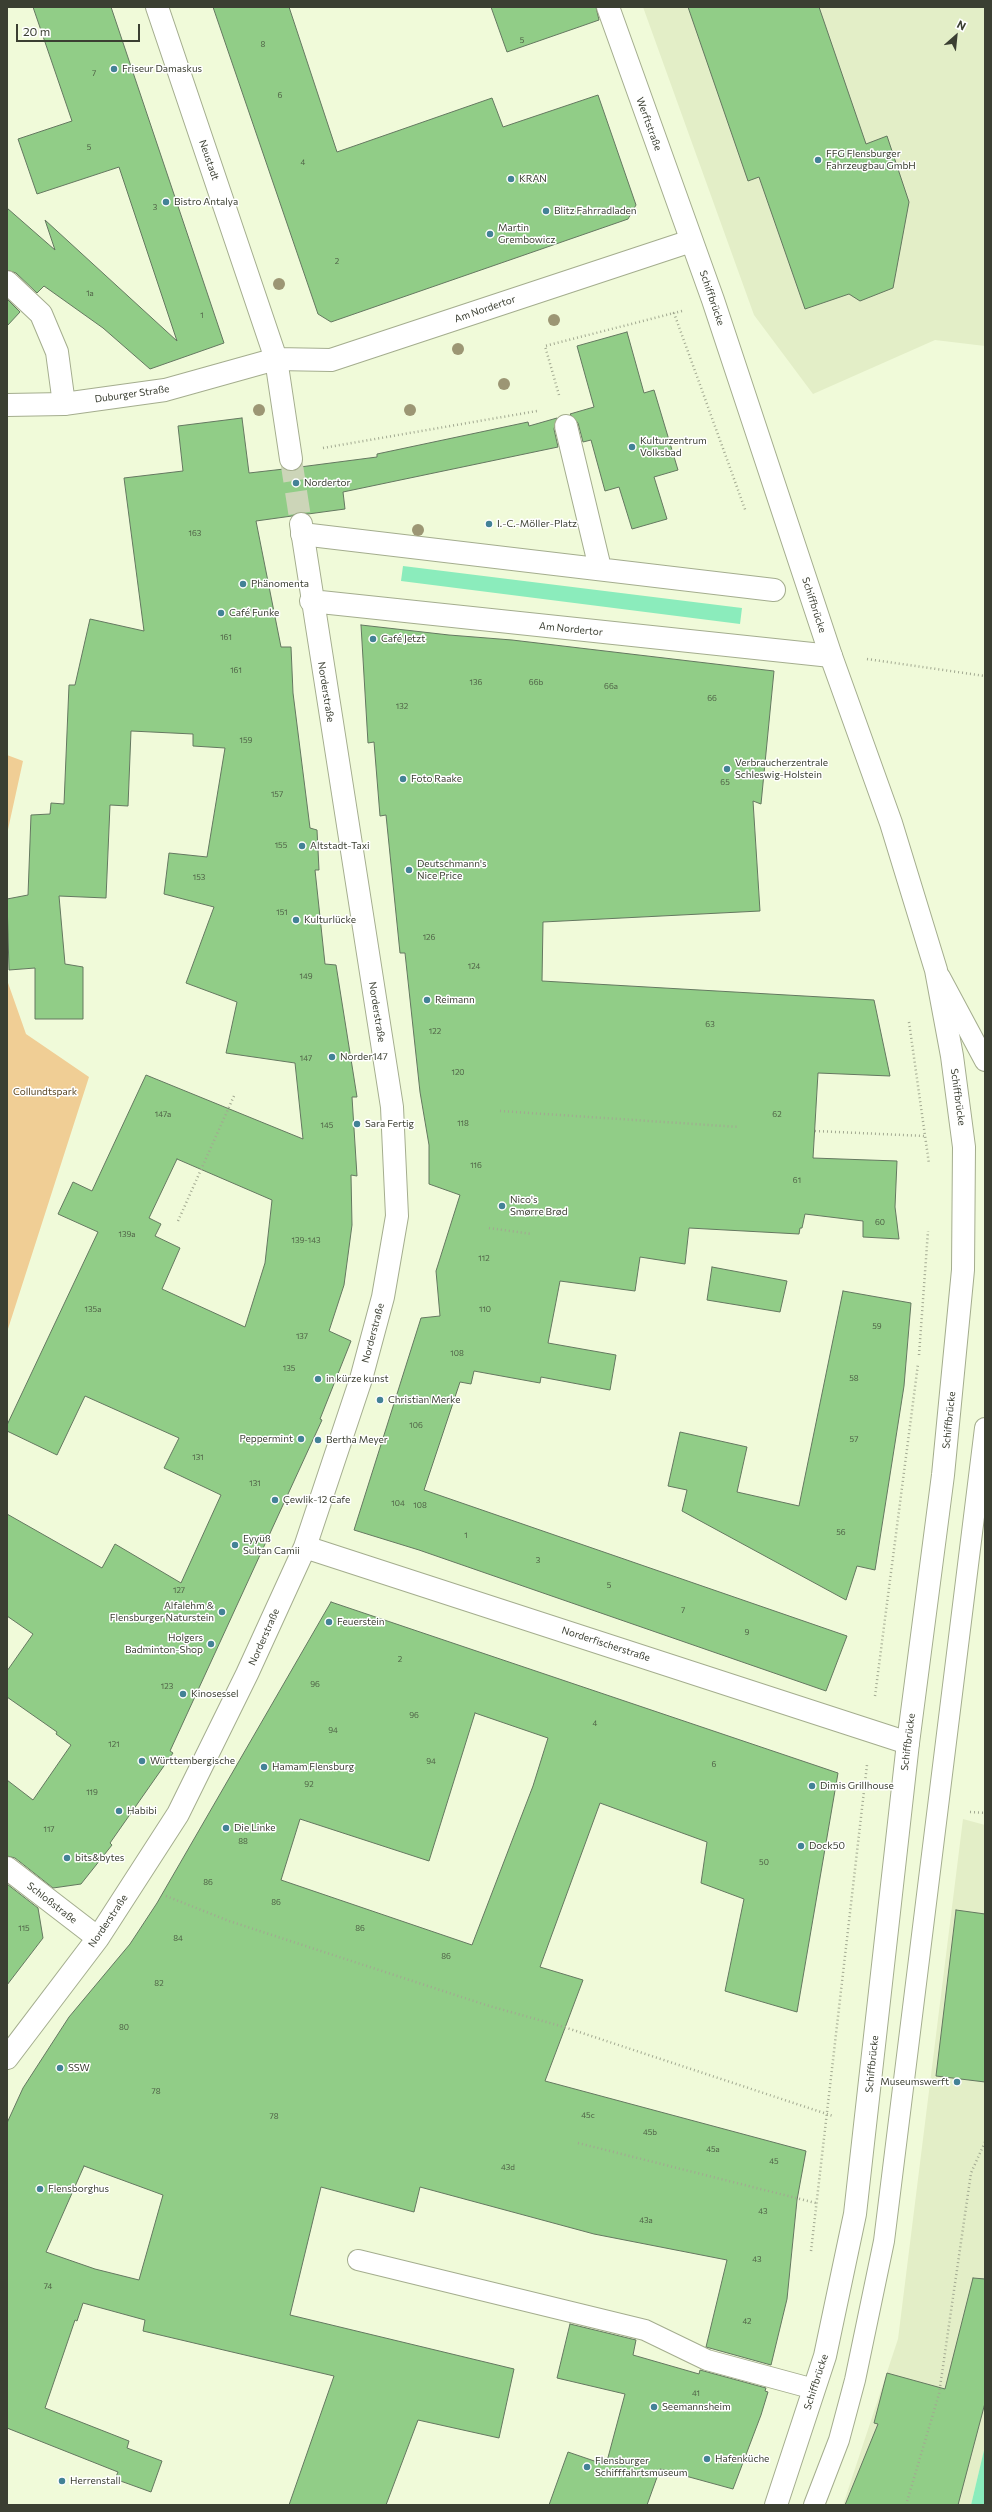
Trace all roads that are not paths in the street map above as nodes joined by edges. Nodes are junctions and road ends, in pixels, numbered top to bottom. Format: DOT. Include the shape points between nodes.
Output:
graph roads {
  1 [pos="157,7"];
  2 [pos="608,7"];
  3 [pos="691,241"];
  4 [pos="7,282"];
  5 [pos="276,359"];
  6 [pos="64,404"];
  7 [pos="7,405"];
  8 [pos="566,426"];
  9 [pos="290,456"];
  10 [pos="600,568"];
  11 [pos="774,590"];
  12 [pos="312,601"];
  13 [pos="831,656"];
  14 [pos="936,970"];
  15 [pos="985,1061"];
  16 [pos="985,1428"];
  17 [pos="304,1547"];
  18 [pos="908,1743"];
  19 [pos="7,1868"];
  20 [pos="98,1938"];
  21 [pos="7,2058"];
  22 [pos="358,2260"];
  23 [pos="814,2389"];
  24 [pos="776,2505"];
  25 [pos="814,2505"];
  1 -- 5 [label="street, Neustadt"];
  2 -- 3 [label="street, Werftstraße"];
  3 -- 5 [label="street, Am Nordertor" via="331,360"];
  3 -- 13 [label="street, Schiffbrücke"];
  4 -- 6 [label="street" via="41,314 57,352"];
  5 -- 6 [label="street, Duburger Straße" via="165,390"];
  5 -- 9 [label="street"];
  6 -- 7 [label="street, Duburger Straße"];
  8 -- 10 [label="street"];
  10 -- 11 [label="street"];
  10 -- 12 [label="street, Norderstraße" via="302,529"];
  12 -- 13 [label="street, Am Nordertor"];
  12 -- 17 [label="street, Norderstraße" via="392,1107 397,1216 383,1297 361,1380"];
  13 -- 14 [label="street, Schiffbrücke" via="891,823"];
  14 -- 15 [label="lane, Schiffbrücke"];
  14 -- 18 [label="street, Schiffbrücke" via="952,1056 964,1147 963,1270 943,1475"];
  16 -- 25 [label="lane" via="884,2241 839,2440"];
  17 -- 18 [label="street, Norderfischerstraße"];
  17 -- 20 [label="street, Norderstraße" via="247,1674 178,1814"];
  18 -- 23 [label="street, Schiffbrücke" via="855,2214 825,2356"];
  19 -- 20 [label="street, Schloßstraße"];
  20 -- 21 [label="street, Norderstraße"];
  22 -- 23 [label="lane" via="645,2330 707,2360"];
  23 -- 24 [label="street, Schiffbrücke"];
}
